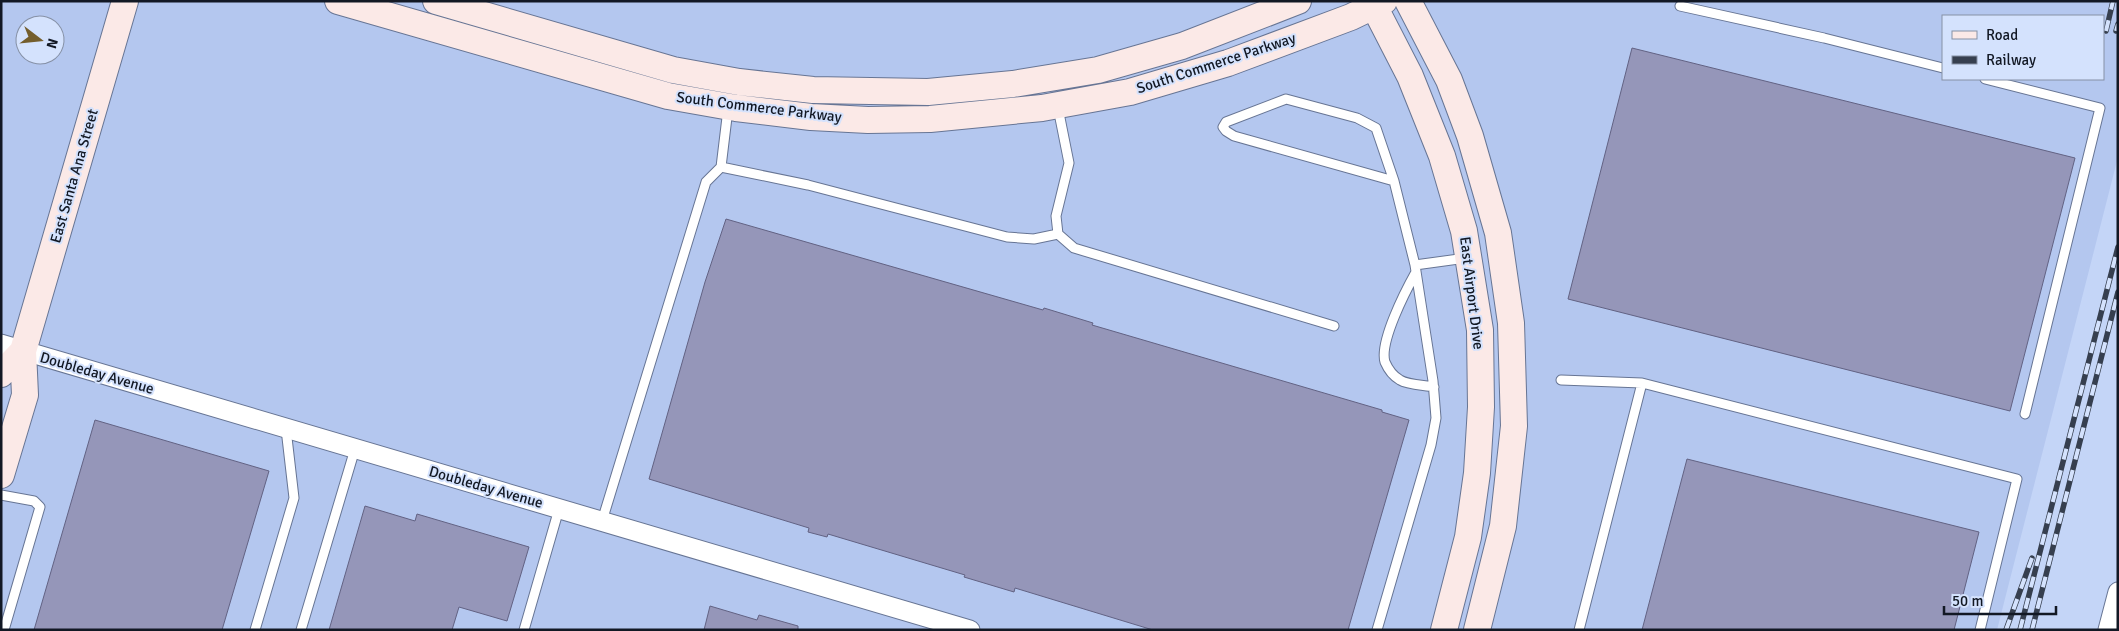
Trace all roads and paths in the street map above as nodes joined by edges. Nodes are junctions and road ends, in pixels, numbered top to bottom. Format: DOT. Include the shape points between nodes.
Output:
graph roads {
  1 [pos="125,1"];
  2 [pos="338,1"];
  3 [pos="436,1"];
  4 [pos="1298,1"];
  5 [pos="1408,1"];
  6 [pos="1377,3"];
  7 [pos="1680,6"];
  8 [pos="1942,68"];
  9 [pos="1988,80"];
  10 [pos="1058,105"];
  11 [pos="728,106"];
  12 [pos="721,167"];
  13 [pos="1394,181"];
  14 [pos="1058,234"];
  15 [pos="1468,257"];
  16 [pos="1415,269"];
  17 [pos="1334,326"];
  18 [pos="12,348"];
  19 [pos="1,374"];
  20 [pos="1561,380"];
  21 [pos="1642,383"];
  22 [pos="1434,387"];
  23 [pos="2024,414"];
  24 [pos="286,428"];
  25 [pos="355,448"];
  26 [pos="1,475"];
  27 [pos="1,495"];
  28 [pos="559,509"];
  29 [pos="602,521"];
  30 [pos="2118,592"];
  31 [pos="4,630"];
  32 [pos="255,630"];
  33 [pos="301,630"];
  34 [pos="524,630"];
  35 [pos="970,630"];
  36 [pos="1377,630"];
  37 [pos="1444,630"];
  38 [pos="1477,630"];
  39 [pos="1578,630"];
  40 [pos="1980,630"];
  41 [pos="2108,630"];
  1 -- 18 [label="main road, East Santa Ana Street"];
  2 -- 11 [label="main road, South Commerce Parkway" via="668,96"];
  3 -- 4 [label="main road, South Commerce Parkway" via="674,70 720,79 813,90 928,92 1013,84 1098,70 1182,46"];
  5 -- 38 [label="main road" via="1449,80 1470,136 1498,233 1511,323 1514,426 1503,526"];
  6 -- 10 [label="main road, South Commerce Parkway" via="1228,63 1130,92"];
  6 -- 15 [label="main road, East Airport Drive" via="1442,156 1464,231"];
  7 -- 8 [label="lane"];
  9 -- 23 [label="lane" via="2100,108"];
  10 -- 11 [label="main road, South Commerce Parkway" via="930,119 877,120 810,117"];
  10 -- 14 [label="lane" via="1069,163 1056,216"];
  11 -- 12 [label="lane"];
  12 -- 14 [label="lane" via="808,185 1007,237 1034,239"];
  12 -- 29 [label="lane" via="706,182"];
  13 -- 13 [label="lane" via="1376,128 1357,118 1286,98 1226,122 1223,127 1234,136"];
  13 -- 16 [label="lane"];
  14 -- 17 [label="lane" via="1074,248"];
  15 -- 16 [label="lane"];
  15 -- 37 [label="main road, East Airport Drive" via="1480,330 1478,464 1468,536"];
  16 -- 22 [label="lane"];
  16 -- 22 [label="lane" via="1388,335 1384,360 1389,370 1401,380"];
  18 -- 19 [label="main road, East Santa Ana Street"];
  18 -- 24 [label="street, Doubleday Avenue"];
  18 -- 26 [label="main road, East Santa Ana Street" via="25,395"];
  20 -- 21 [label="lane"];
  21 -- 39 [label="lane"];
  21 -- 40 [label="lane" via="2018,479"];
  22 -- 36 [label="lane" via="1436,418 1432,445"];
  24 -- 25 [label="street, Doubleday Avenue"];
  24 -- 32 [label="lane" via="294,498"];
  25 -- 28 [label="street, Doubleday Avenue"];
  25 -- 33 [label="lane"];
  27 -- 31 [label="lane" via="34,501 40,507"];
  28 -- 29 [label="street, Doubleday Avenue"];
  28 -- 34 [label="lane"];
  29 -- 35 [label="street, Doubleday Avenue"];
  30 -- 41 [label="street"];
}
